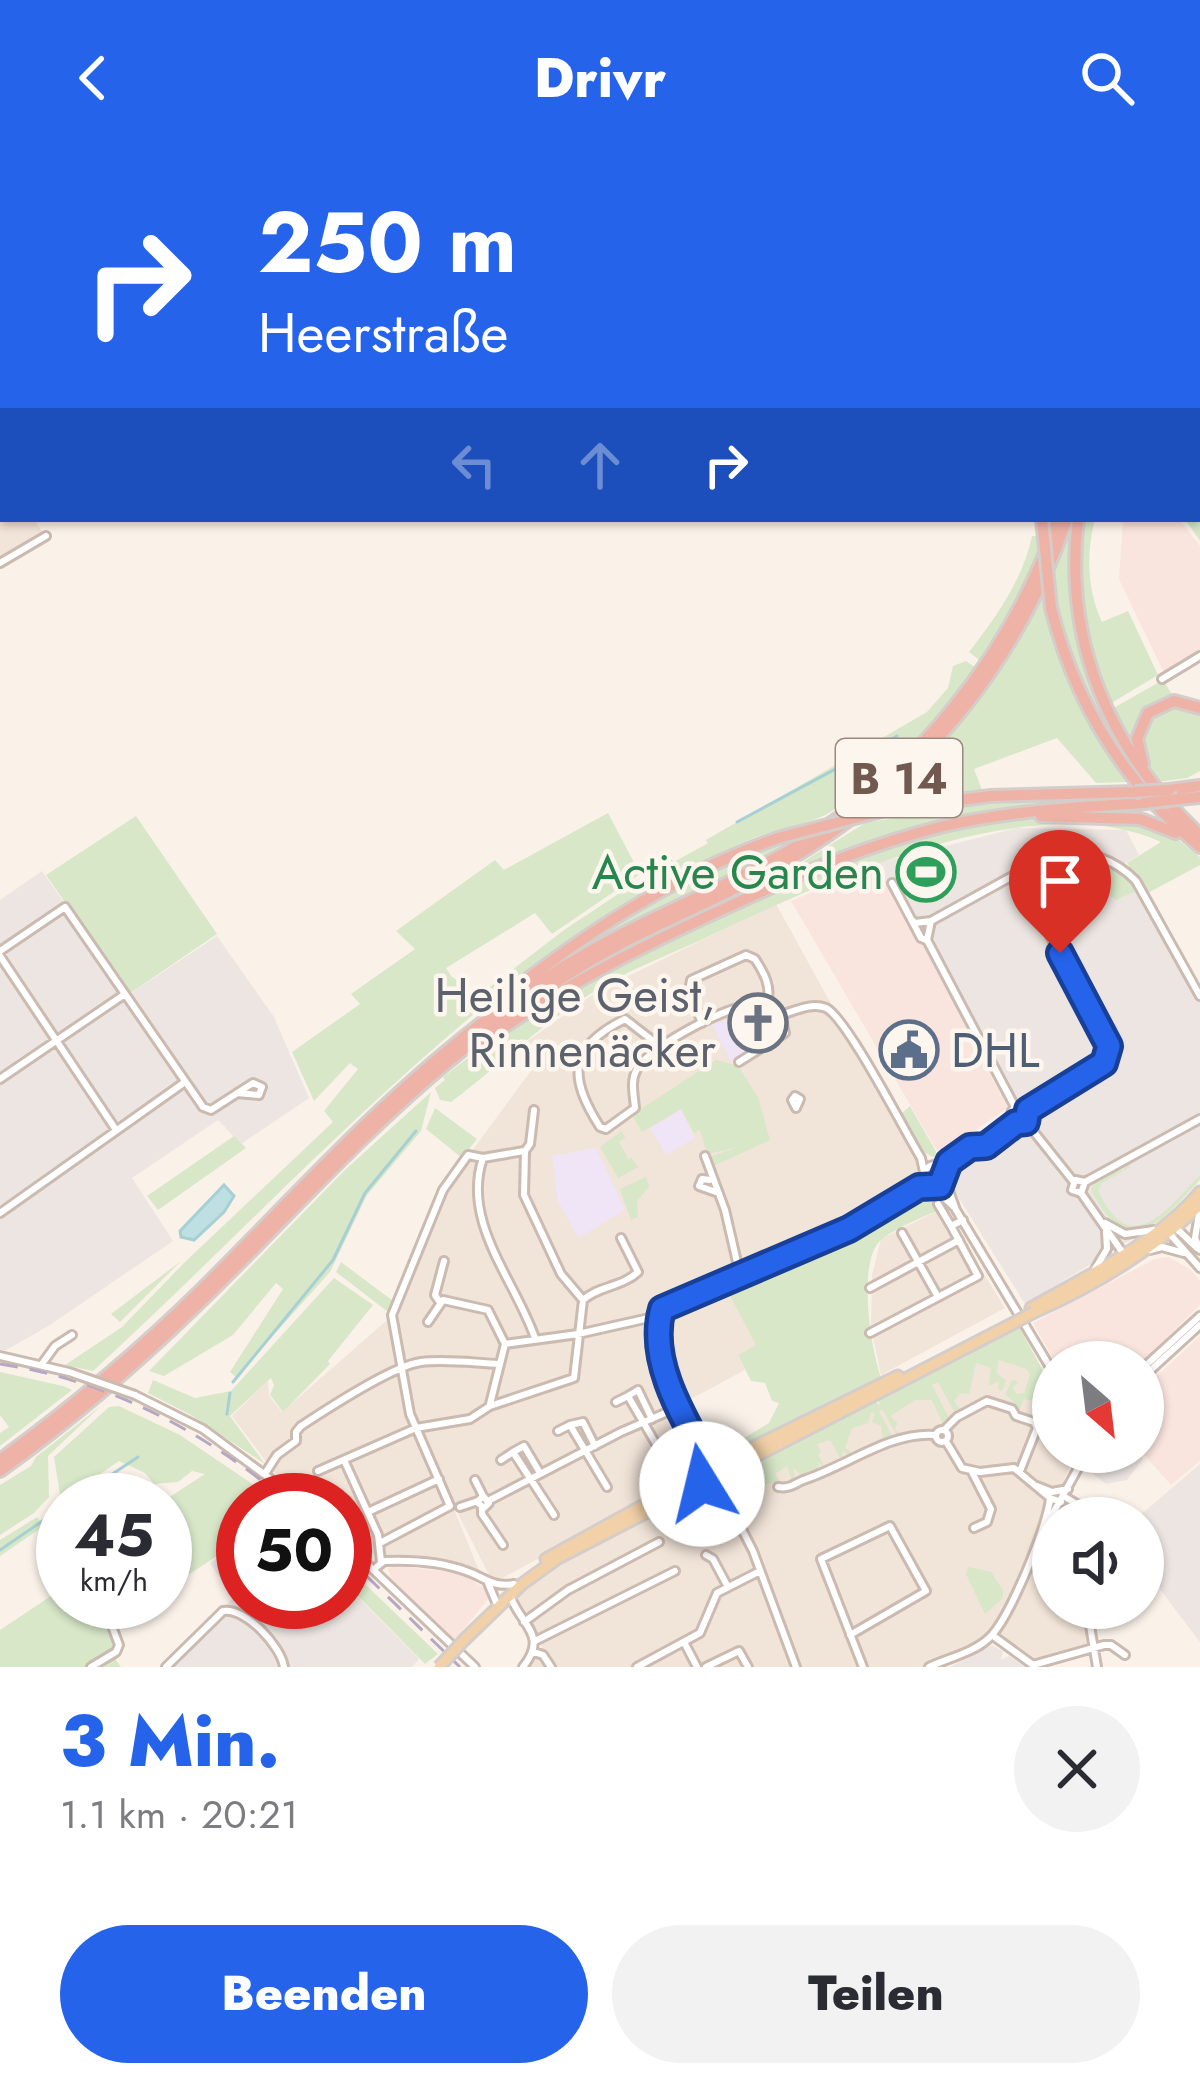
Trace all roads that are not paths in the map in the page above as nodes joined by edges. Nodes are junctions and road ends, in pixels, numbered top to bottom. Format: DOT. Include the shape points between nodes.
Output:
graph roads {
  1 [pos="1042,522"];
  2 [pos="1062,522"];
  3 [pos="1062,522"];
  4 [pos="1078,522"];
  5 [pos="46,536"];
  6 [pos="0,563"];
  7 [pos="1200,656"];
  8 [pos="1162,679"];
  9 [pos="1200,708"];
  10 [pos="1145,776"];
  11 [pos="1200,782"];
  12 [pos="1174,793"];
  13 [pos="1200,796"];
  14 [pos="1013,814"];
  15 [pos="1198,842"];
  16 [pos="1016,872"];
  17 [pos="892,883"];
  18 [pos="912,920"];
  19 [pos="931,921"];
  20 [pos="927,940"];
  21 [pos="0,953"];
  22 [pos="125,994"];
  23 [pos="1200,996"];
  24 [pos="766,1005"];
  25 [pos="781,1015"];
  26 [pos="702,1023"];
  27 [pos="58,1040"];
  28 [pos="661,1047"];
  29 [pos="447,1062"];
  30 [pos="739,1062"];
  31 [pos="420,1074"];
  32 [pos="0,1079"];
  33 [pos="185,1082"];
  34 [pos="237,1093"];
  35 [pos="1015,1107"];
  36 [pos="534,1110"];
  37 [pos="1028,1110"];
  38 [pos="1200,1119"];
  39 [pos="1013,1120"];
  40 [pos="1026,1122"];
  41 [pos="116,1130"];
  42 [pos="525,1151"];
  43 [pos="705,1156"];
  44 [pos="483,1158"];
  45 [pos="921,1158"];
  46 [pos="949,1162"];
  47 [pos="936,1165"];
  48 [pos="924,1174"];
  49 [pos="945,1176"];
  50 [pos="1073,1181"];
  51 [pos="1085,1182"];
  52 [pos="712,1183"];
  53 [pos="931,1186"];
  54 [pos="1200,1192"];
  55 [pos="717,1193"];
  56 [pos="1082,1193"];
  57 [pos="893,1201"];
  58 [pos="938,1204"];
  59 [pos="1200,1206"];
  60 [pos="956,1210"];
  61 [pos="0,1213"];
  62 [pos="963,1220"];
  63 [pos="1104,1224"];
  64 [pos="951,1226"];
  65 [pos="1167,1228"];
  66 [pos="902,1233"];
  67 [pos="621,1238"];
  68 [pos="958,1240"];
  69 [pos="1200,1250"];
  70 [pos="1147,1251"];
  71 [pos="1190,1256"];
  72 [pos="1127,1258"];
  73 [pos="444,1261"];
  74 [pos="919,1262"];
  75 [pos="1200,1268"];
  76 [pos="1091,1274"];
  77 [pos="740,1275"];
  78 [pos="871,1288"];
  79 [pos="938,1297"];
  80 [pos="583,1300"];
  81 [pos="439,1301"];
  82 [pos="1033,1310"];
  83 [pos="656,1318"];
  84 [pos="1200,1320"];
  85 [pos="428,1322"];
  86 [pos="870,1333"];
  87 [pos="578,1334"];
  88 [pos="72,1335"];
  89 [pos="535,1338"];
  90 [pos="1035,1341"];
  91 [pos="505,1344"];
  92 [pos="1164,1353"];
  93 [pos="0,1356"];
  94 [pos="42,1364"];
  95 [pos="499,1364"];
  96 [pos="403,1370"];
  97 [pos="628,1396"];
  98 [pos="616,1402"];
  99 [pos="490,1406"];
  100 [pos="679,1407"];
  101 [pos="652,1419"];
  102 [pos="642,1422"];
  103 [pos="571,1425"];
  104 [pos="416,1428"];
  105 [pos="944,1430"];
  106 [pos="558,1431"];
  107 [pos="935,1435"];
  108 [pos="947,1443"];
  109 [pos="595,1446"];
  110 [pos="584,1451"];
  111 [pos="513,1452"];
  112 [pos="663,1456"];
  113 [pos="0,1460"];
  114 [pos="344,1460"];
  115 [pos="501,1460"];
  116 [pos="0,1471"];
  117 [pos="318,1471"];
  118 [pos="1020,1471"];
  119 [pos="266,1472"];
  120 [pos="714,1472"];
  121 [pos="972,1472"];
  122 [pos="350,1473"];
  123 [pos="1076,1473"];
  124 [pos="540,1474"];
  125 [pos="438,1479"];
  126 [pos="529,1479"];
  127 [pos="475,1480"];
  128 [pos="607,1487"];
  129 [pos="778,1487"];
  130 [pos="684,1493"];
  131 [pos="1051,1495"];
  132 [pos="1065,1496"];
  133 [pos="483,1501"];
  134 [pos="729,1502"];
  135 [pos="460,1508"];
  136 [pos="372,1510"];
  137 [pos="554,1515"];
  138 [pos="372,1522"];
  139 [pos="974,1528"];
  140 [pos="659,1542"];
  141 [pos="380,1543"];
  142 [pos="503,1545"];
  143 [pos="1032,1552"];
  144 [pos="706,1555"];
  145 [pos="381,1562"];
  146 [pos="373,1570"];
  147 [pos="761,1570"];
  148 [pos="675,1571"];
  149 [pos="488,1583"];
  150 [pos="728,1587"];
  151 [pos="512,1589"];
  152 [pos="498,1604"];
  153 [pos="517,1613"];
  154 [pos="524,1622"];
  155 [pos="113,1629"];
  156 [pos="1090,1629"];
  157 [pos="850,1635"];
  158 [pos="992,1635"];
  159 [pos="535,1642"];
  160 [pos="684,1642"];
  161 [pos="1093,1649"];
  162 [pos="534,1652"];
  163 [pos="1125,1655"];
  164 [pos="939,1665"];
  165 [pos="707,1666"];
  166 [pos="91,1667"];
  167 [pos="166,1667"];
  168 [pos="284,1667"];
  169 [pos="439,1667"];
  170 [pos="475,1667"];
  171 [pos="523,1667"];
  172 [pos="551,1667"];
  173 [pos="637,1667"];
  174 [pos="748,1667"];
  175 [pos="796,1667"];
  176 [pos="863,1667"];
  177 [pos="1096,1667"];
  1 -- 15 [label="highway, bridge" via="1051,608 1072,678 1136,784"];
  2 -- 29 [label="highway, B 14" via="1037,592 988,677 886,790 792,858 576,969"];
  3 -- 31 [label="highway, B 14" via="989,659 879,785 788,850 563,968"];
  4 -- 10 [label="highway" via="1074,581 1084,650 1108,715"];
  5 -- 6 [label="street"];
  7 -- 8 [label="street"];
  9 -- 10 [label="highway" via="1174,701 1148,713 1137,739"];
  10 -- 15 [label="highway"];
  11 -- 12 [label="highway"];
  12 -- 13 [label="highway"];
  12 -- 14 [label="highway, bridge"];
  12 -- 31 [label="highway, bridge" via="991,796 889,809 778,838 675,882 591,932 456,1036"];
  14 -- 15 [label="highway" via="1141,818"];
  14 -- 29 [label="highway" via="893,840 761,892 599,970"];
  16 -- 19 [label="street"];
  16 -- 23 [label="street" via="1056,852 1121,865"];
  16 -- 37 [label="street" via="1109,1046 1104,1063"];
  17 -- 18 [label="street"];
  18 -- 19 [label="street"];
  18 -- 20 [label="street"];
  19 -- 20 [label="street"];
  20 -- 35 [label="street"];
  21 -- 22 [label="street" via="65,907"];
  21 -- 27 [label="street"];
  22 -- 27 [label="street"];
  22 -- 33 [label="street"];
  24 -- 25 [label="street"];
  24 -- 26 [label="street"];
  24 -- 26 [label="street" via="766,980 746,956 691,980"];
  25 -- 30 [label="street" via="784,1033"];
  25 -- 45 [label="street" via="815,1006 835,1015"];
  26 -- 28 [label="street"];
  27 -- 32 [label="street"];
  27 -- 41 [label="street"];
  28 -- 28 [label="street" via="634,1074 635,1108 600,1127 577,1062 625,1019"];
  29 -- 116 [label="highway, B 14" via="146,1353"];
  31 -- 113 [label="highway, B 14" via="159,1330"];
  33 -- 34 [label="street" via="211,1110"];
  33 -- 41 [label="street"];
  35 -- 37 [label="street"];
  35 -- 39 [label="street"];
  36 -- 42 [label="street"];
  37 -- 40 [label="street"];
  38 -- 51 [label="street"];
  39 -- 40 [label="street"];
  39 -- 46 [label="street"];
  40 -- 50 [label="street"];
  41 -- 61 [label="street"];
  42 -- 44 [label="street"];
  42 -- 80 [label="street" via="524,1195 561,1274"];
  43 -- 52 [label="street"];
  44 -- 89 [label="street" via="477,1181 487,1237"];
  44 -- 96 [label="street" via="468,1155 443,1190 392,1315"];
  45 -- 47 [label="street"];
  45 -- 48 [label="street"];
  46 -- 47 [label="street"];
  46 -- 49 [label="street"];
  47 -- 48 [label="street"];
  47 -- 49 [label="street"];
  48 -- 53 [label="street"];
  48 -- 57 [label="street"];
  49 -- 53 [label="street"];
  49 -- 60 [label="street"];
  50 -- 51 [label="street"];
  50 -- 56 [label="street" via="1072,1190"];
  51 -- 56 [label="street"];
  52 -- 55 [label="street"];
  52 -- 55 [label="street" via="699,1183"];
  53 -- 57 [label="street"];
  53 -- 60 [label="street"];
  54 -- 65 [label="main road"];
  55 -- 77 [label="street"];
  56 -- 63 [label="street"];
  57 -- 77 [label="street" via="849,1229"];
  58 -- 64 [label="street"];
  59 -- 65 [label="main road"];
  59 -- 69 [label="street"];
  60 -- 62 [label="street"];
  62 -- 64 [label="street"];
  62 -- 90 [label="street"];
  63 -- 65 [label="street" via="1125,1234"];
  63 -- 72 [label="street"];
  63 -- 76 [label="street" via="1107,1249"];
  64 -- 68 [label="street"];
  65 -- 69 [label="street"];
  65 -- 70 [label="main road"];
  65 -- 71 [label="street"];
  65 -- 72 [label="main road"];
  66 -- 74 [label="street"];
  67 -- 80 [label="street" via="638,1272"];
  68 -- 74 [label="street"];
  68 -- 79 [label="street" via="978,1276"];
  70 -- 71 [label="street"];
  70 -- 72 [label="main road"];
  71 -- 75 [label="street"];
  72 -- 76 [label="main road"];
  72 -- 82 [label="main road"];
  73 -- 81 [label="street"];
  74 -- 78 [label="street"];
  74 -- 79 [label="street"];
  76 -- 82 [label="main road"];
  77 -- 83 [label="street"];
  79 -- 86 [label="street"];
  80 -- 87 [label="street"];
  81 -- 85 [label="street"];
  81 -- 91 [label="street" via="488,1310"];
  82 -- 120 [label="main road, bridge"];
  83 -- 87 [label="street"];
  83 -- 100 [label="street"];
  84 -- 92 [label="street"];
  87 -- 89 [label="street"];
  87 -- 99 [label="street" via="574,1378"];
  88 -- 94 [label="street"];
  89 -- 91 [label="street"];
  91 -- 95 [label="street"];
  93 -- 94 [label="street"];
  94 -- 119 [label="street, bridge" via="135,1395"];
  95 -- 96 [label="street" via="422,1362"];
  95 -- 99 [label="street"];
  96 -- 104 [label="street"];
  96 -- 119 [label="street" via="301,1426"];
  97 -- 98 [label="street"];
  97 -- 101 [label="street" via="638,1390"];
  97 -- 102 [label="street"];
  99 -- 104 [label="street" via="470,1419"];
  100 -- 101 [label="street"];
  100 -- 120 [label="street"];
  101 -- 102 [label="street"];
  102 -- 109 [label="street"];
  102 -- 112 [label="street"];
  103 -- 106 [label="street"];
  103 -- 109 [label="street" via="583,1422"];
  103 -- 110 [label="street"];
  104 -- 114 [label="street"];
  104 -- 125 [label="street"];
  105 -- 107 [label="street"];
  105 -- 108 [label="street"];
  105 -- 118 [label="street" via="987,1401 1012,1409 1037,1428"];
  107 -- 108 [label="street"];
  107 -- 129 [label="street" via="911,1432 817,1478"];
  108 -- 121 [label="street"];
  109 -- 110 [label="street"];
  110 -- 124 [label="street"];
  110 -- 128 [label="street"];
  111 -- 115 [label="street"];
  111 -- 124 [label="street" via="524,1446"];
  111 -- 126 [label="street"];
  114 -- 117 [label="street"];
  114 -- 122 [label="street"];
  118 -- 121 [label="street"];
  118 -- 131 [label="street"];
  120 -- 130 [label="main road"];
  120 -- 134 [label="street"];
  120 -- 151 [label="main road" via="567,1544"];
  121 -- 139 [label="street" via="991,1509"];
  123 -- 132 [label="street"];
  124 -- 126 [label="street"];
  125 -- 136 [label="street"];
  125 -- 141 [label="street" via="450,1506"];
  126 -- 133 [label="street"];
  126 -- 137 [label="street"];
  127 -- 133 [label="street"];
  130 -- 134 [label="street" via="712,1492"];
  130 -- 151 [label="main road"];
  131 -- 132 [label="street"];
  131 -- 132 [label="street"];
  133 -- 135 [label="street"];
  133 -- 142 [label="street" via="482,1514"];
  134 -- 147 [label="street"];
  138 -- 141 [label="street"];
  140 -- 154 [label="street"];
  141 -- 145 [label="street"];
  143 -- 158 [label="street"];
  144 -- 150 [label="street"];
  145 -- 146 [label="street"];
  145 -- 149 [label="street" via="460,1569"];
  146 -- 170 [label="street"];
  147 -- 150 [label="street"];
  147 -- 175 [label="street"];
  148 -- 159 [label="street"];
  149 -- 151 [label="street"];
  149 -- 152 [label="street"];
  150 -- 160 [label="street" via="715,1596 703,1631"];
  151 -- 152 [label="main road"];
  151 -- 153 [label="street"];
  152 -- 153 [label="street"];
  152 -- 169 [label="main road, bridge"];
  153 -- 154 [label="street"];
  154 -- 159 [label="street"];
  155 -- 166 [label="street" via="116,1652"];
  156 -- 161 [label="street"];
  157 -- 157 [label="street" via="926,1591 890,1526 821,1559"];
  157 -- 176 [label="street"];
  158 -- 161 [label="street" via="1033,1665"];
  158 -- 164 [label="street"];
  159 -- 162 [label="street"];
  160 -- 165 [label="street"];
  160 -- 173 [label="street"];
  161 -- 163 [label="street" via="1111,1645"];
  161 -- 177 [label="street"];
  162 -- 171 [label="street"];
  162 -- 172 [label="street"];
  165 -- 174 [label="street" via="739,1651"];
  167 -- 168 [label="street" via="231,1609 281,1654"];
}
